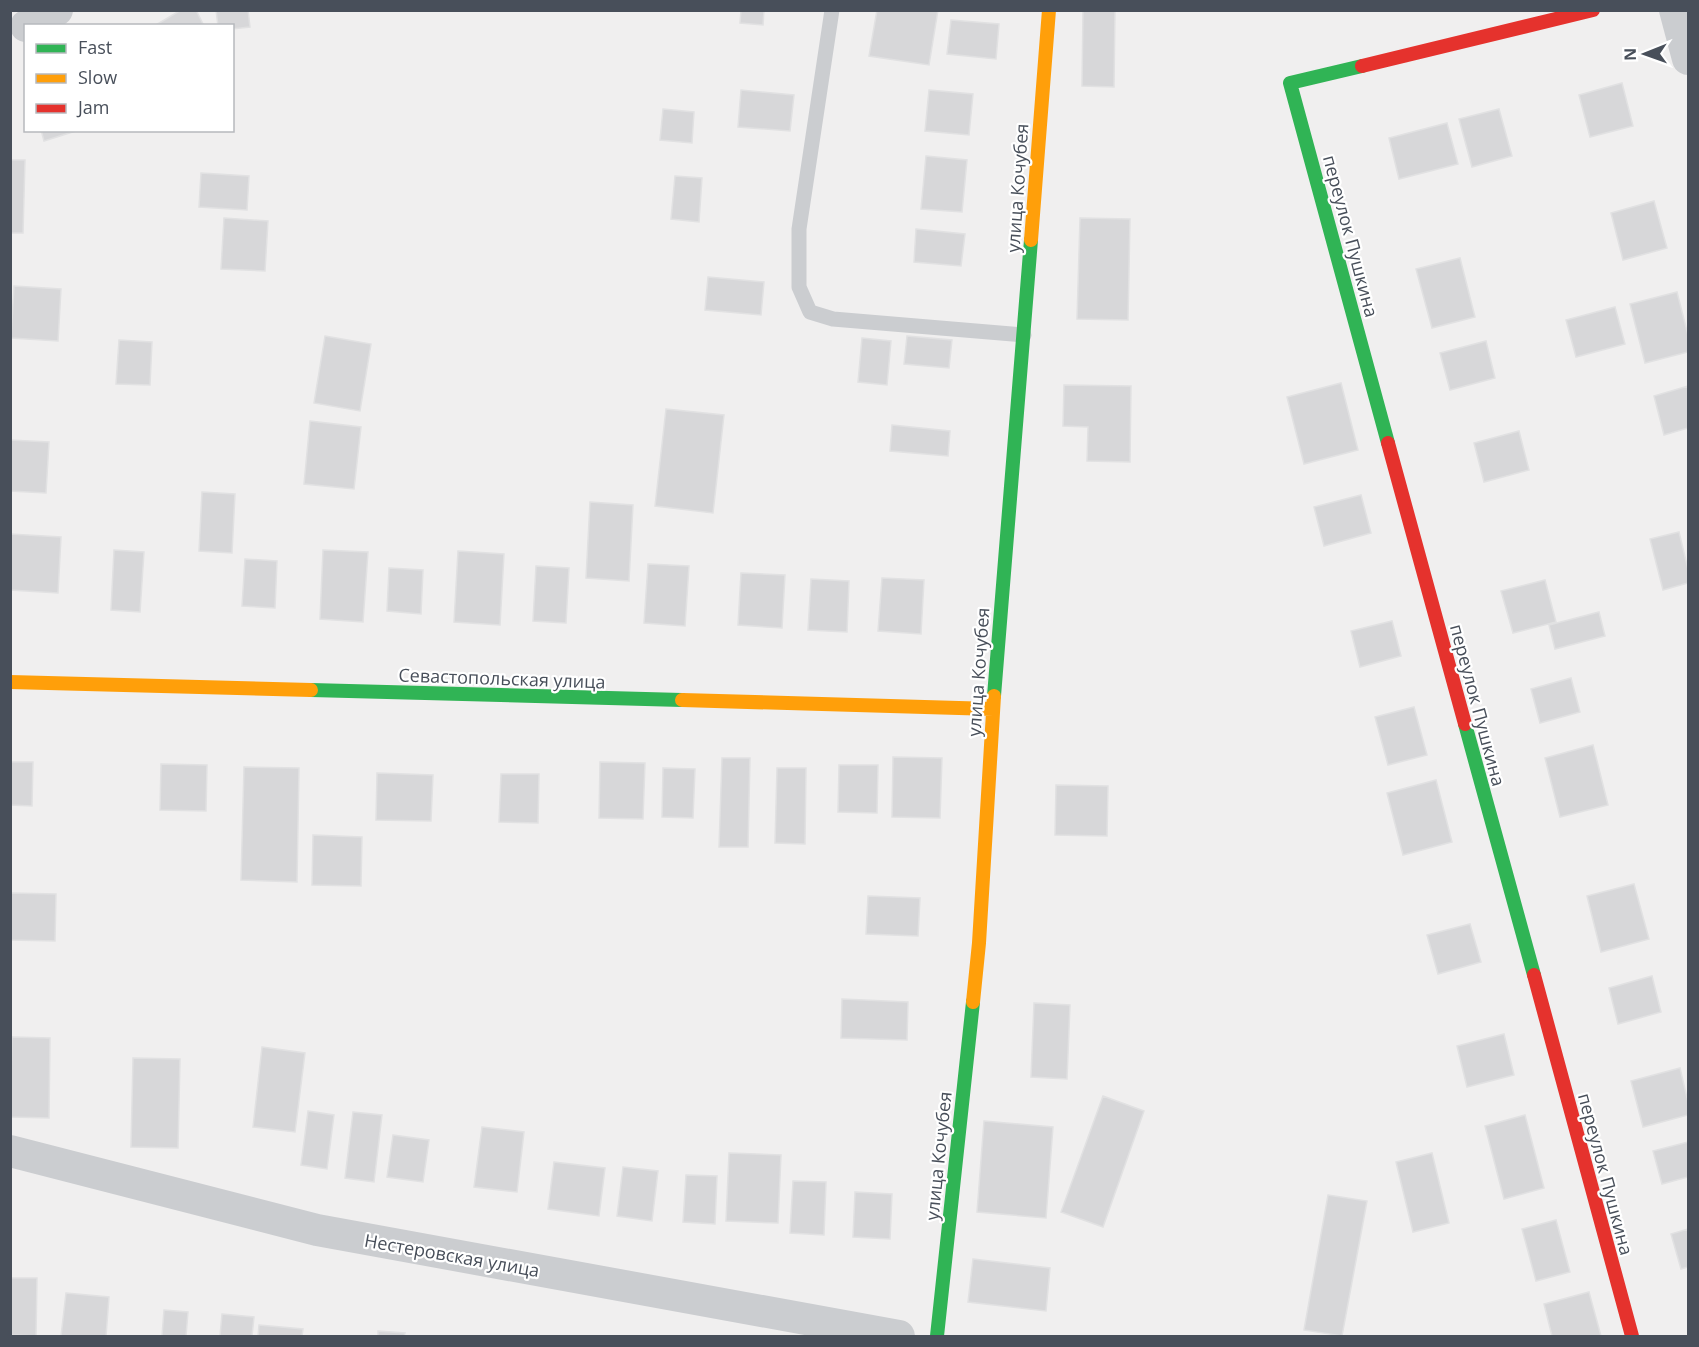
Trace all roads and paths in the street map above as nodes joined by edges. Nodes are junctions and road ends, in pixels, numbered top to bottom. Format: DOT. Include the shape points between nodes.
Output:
graph roads {
  1 [pos="57,10"];
  2 [pos="832,10"];
  3 [pos="1049,10"];
  4 [pos="1593,10"];
  5 [pos="1676,10"];
  6 [pos="31,24"];
  7 [pos="1689,59"];
  8 [pos="1024,335"];
  9 [pos="10,682"];
  10 [pos="993,709"];
  11 [pos="10,1151"];
  12 [pos="899,1336"];
  13 [pos="937,1336"];
  14 [pos="1632,1336"];
  1 -- 6 [label="street"];
  2 -- 8 [label="lane" via="799,229 799,287 810,312 833,319"];
  3 -- 8 [label="street, улица Кочубея"];
  4 -- 14 [label="street, переулок Пушкина" via="1290,83"];
  5 -- 7 [label="street"];
  8 -- 10 [label="street, улица Кочубея"];
  9 -- 10 [label="street, Севастопольская улица"];
  10 -- 13 [label="street, улица Кочубея" via="979,943"];
  11 -- 12 [label="street, Нестеровская улица" via="317,1230"];
}
